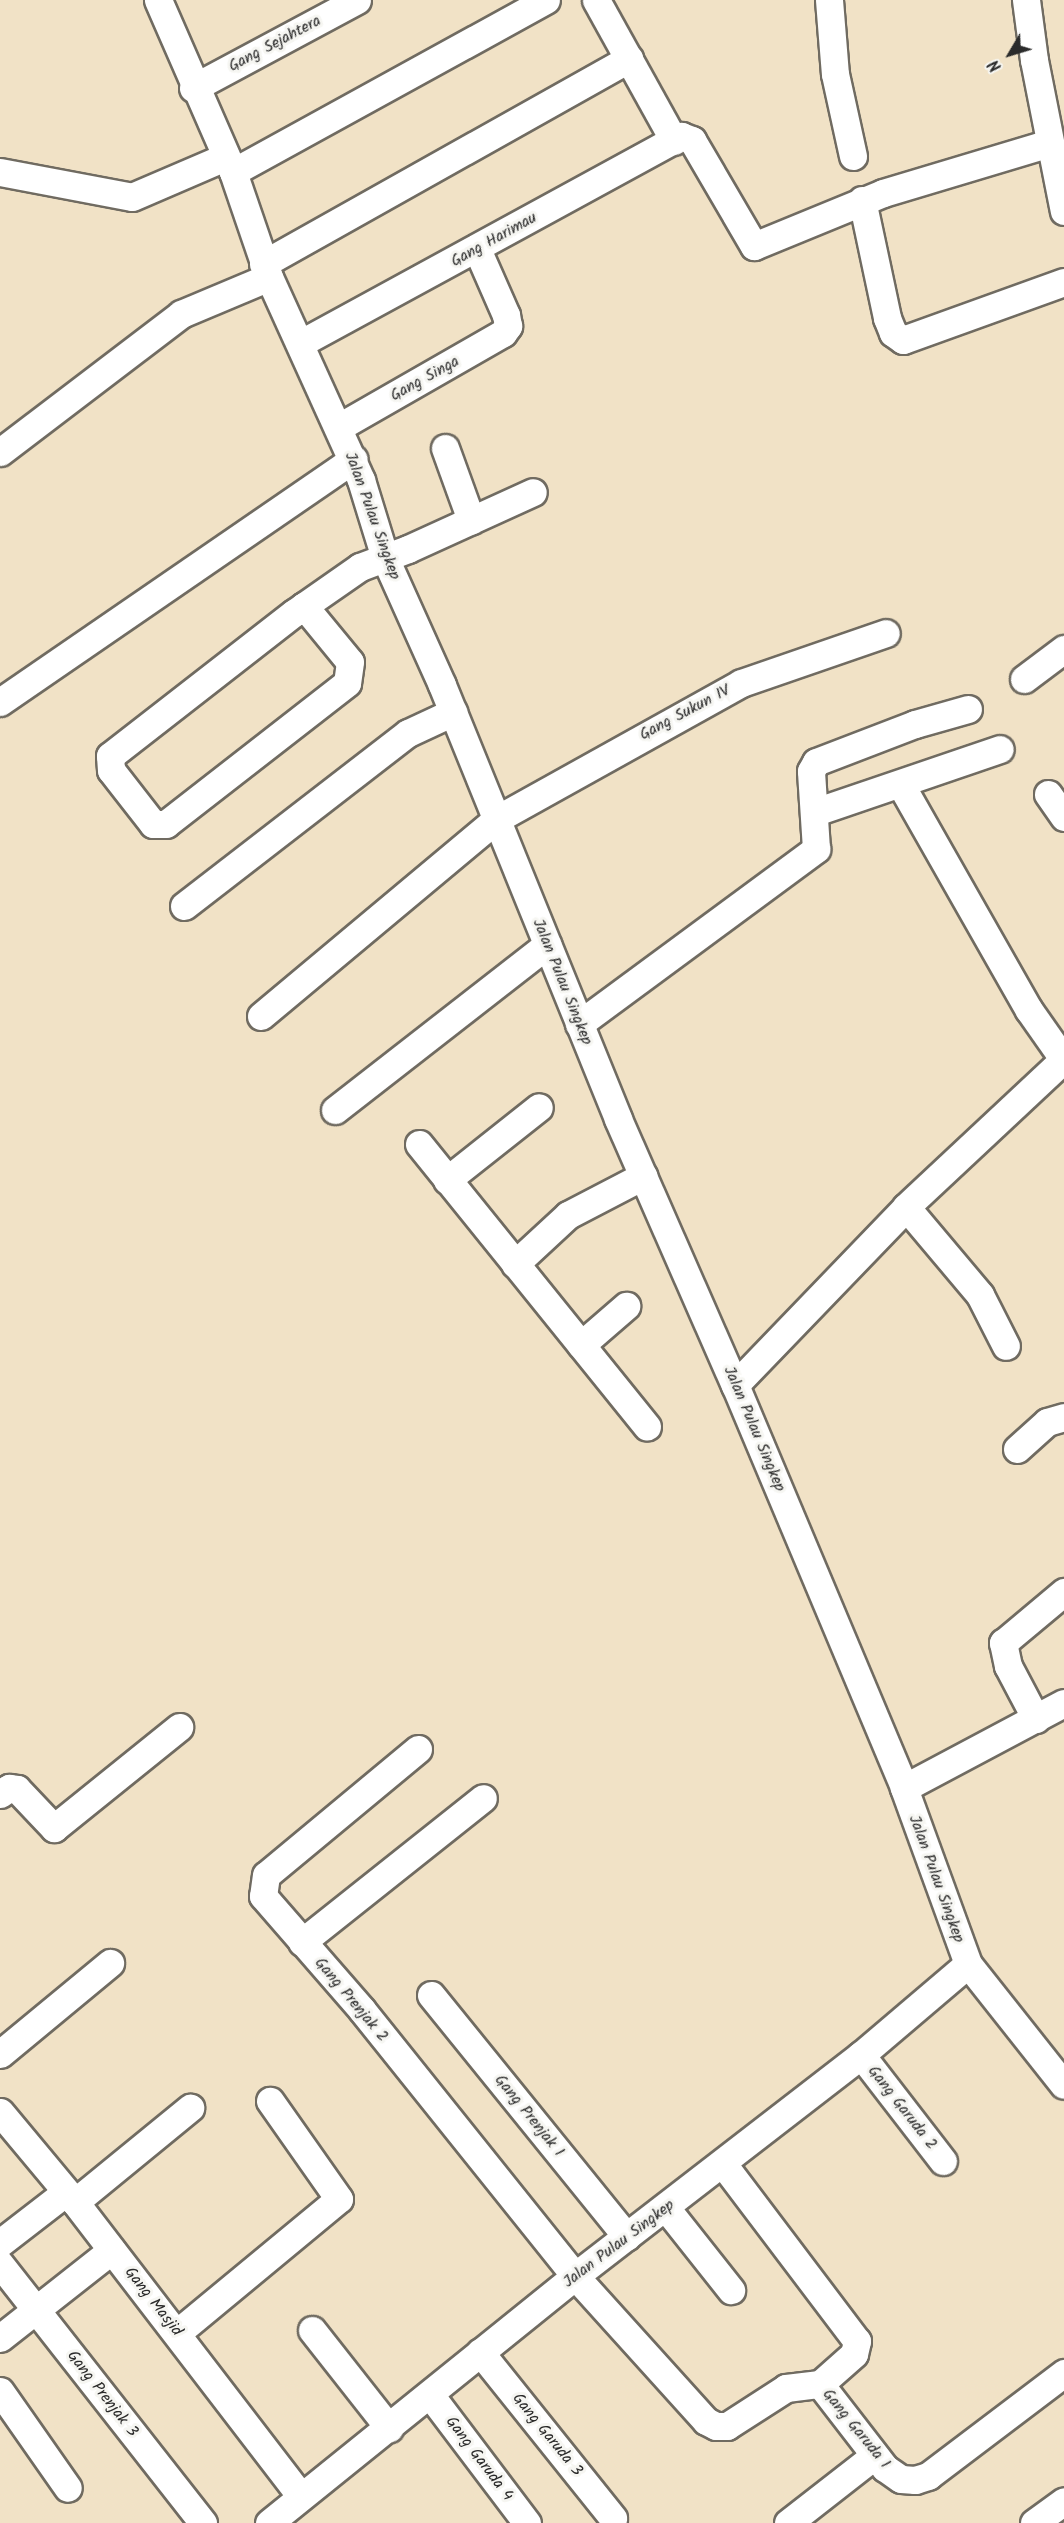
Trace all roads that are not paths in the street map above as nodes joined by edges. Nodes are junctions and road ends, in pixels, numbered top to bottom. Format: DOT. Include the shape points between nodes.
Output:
graph roads {
  1 [pos="357,0"];
  2 [pos="546,0"];
  3 [pos="596,0"];
  4 [pos="829,0"];
  5 [pos="1026,0"];
  6 [pos="160,1"];
  7 [pos="629,59"];
  8 [pos="193,88"];
  9 [pos="680,138"];
  10 [pos="1050,143"];
  11 [pos="853,156"];
  12 [pos="229,165"];
  13 [pos="0,172"];
  14 [pos="862,200"];
  15 [pos="1064,211"];
  16 [pos="477,249"];
  17 [pos="266,271"];
  18 [pos="1064,282"];
  19 [pos="301,343"];
  20 [pos="339,427"];
  21 [pos="445,448"];
  22 [pos="0,452"];
  23 [pos="352,459"];
  24 [pos="533,492"];
  25 [pos="471,520"];
  26 [pos="385,558"];
  27 [pos="304,606"];
  28 [pos="886,633"];
  29 [pos="1064,649"];
  30 [pos="1024,679"];
  31 [pos="0,702"];
  32 [pos="968,710"];
  33 [pos="453,712"];
  34 [pos="1000,749"];
  35 [pos="901,785"];
  36 [pos="1048,794"];
  37 [pos="815,812"];
  38 [pos="1064,817"];
  39 [pos="497,819"];
  40 [pos="184,906"];
  41 [pos="547,945"];
  42 [pos="261,1016"];
  43 [pos="579,1024"];
  44 [pos="1064,1060"];
  45 [pos="539,1107"];
  46 [pos="335,1110"];
  47 [pos="419,1144"];
  48 [pos="643,1176"];
  49 [pos="447,1180"];
  50 [pos="906,1207"];
  51 [pos="515,1264"];
  52 [pos="626,1306"];
  53 [pos="581,1345"];
  54 [pos="1006,1346"];
  55 [pos="735,1384"];
  56 [pos="1064,1417"];
  57 [pos="647,1427"];
  58 [pos="1017,1449"];
  59 [pos="1064,1592"];
  60 [pos="1064,1703"];
  61 [pos="1036,1719"];
  62 [pos="179,1727"];
  63 [pos="418,1749"];
  64 [pos="904,1788"];
  65 [pos="0,1794"];
  66 [pos="483,1798"];
  67 [pos="302,1942"];
  68 [pos="110,1963"];
  69 [pos="968,1964"];
  70 [pos="431,1995"];
  71 [pos="0,2054"];
  72 [pos="861,2055"];
  73 [pos="1064,2085"];
  74 [pos="270,2101"];
  75 [pos="190,2108"];
  76 [pos="0,2112"];
  77 [pos="944,2161"];
  78 [pos="723,2164"];
  79 [pos="71,2197"];
  80 [pos="666,2208"];
  81 [pos="627,2237"];
  82 [pos="0,2243"];
  83 [pos="112,2250"];
  84 [pos="0,2264"];
  85 [pos="575,2276"];
  86 [pos="731,2290"];
  87 [pos="35,2309"];
  88 [pos="312,2330"];
  89 [pos="177,2333"];
  90 [pos="0,2338"];
  91 [pos="480,2352"];
  92 [pos="1064,2373"];
  93 [pos="820,2384"];
  94 [pos="0,2391"];
  95 [pos="431,2396"];
  96 [pos="389,2428"];
  97 [pos="875,2455"];
  98 [pos="68,2488"];
  99 [pos="1064,2501"];
  100 [pos="288,2513"];
  101 [pos="613,2518"];
  102 [pos="203,2523"];
  103 [pos="528,2523"];
  104 [pos="788,2523"];
  105 [pos="1034,2523"];
  1 -- 8 [label="street, Gang Sejahtera"];
  2 -- 12 [label="street"];
  3 -- 7 [label="street"];
  4 -- 11 [label="street" via="835,74"];
  5 -- 10 [label="street"];
  6 -- 8 [label="street, Jalan Pulau Singkep"];
  7 -- 9 [label="street"];
  7 -- 17 [label="street"];
  8 -- 12 [label="street, Jalan Pulau Singkep"];
  9 -- 14 [label="street" via="754,246"];
  9 -- 16 [label="street, Gang Harimau"];
  10 -- 14 [label="street"];
  10 -- 15 [label="street"];
  12 -- 13 [label="street" via="132,197"];
  12 -- 17 [label="street, Jalan Pulau Singkep"];
  14 -- 18 [label="street" via="887,318 893,333 903,340"];
  16 -- 19 [label="street, Gang Harimau"];
  16 -- 20 [label="street, Gang Singa" via="508,326 494,341"];
  17 -- 19 [label="street, Jalan Pulau Singkep"];
  17 -- 22 [label="street" via="182,314"];
  19 -- 20 [label="street, Jalan Pulau Singkep"];
  20 -- 23 [label="street, Jalan Pulau Singkep"];
  21 -- 25 [label="street"];
  23 -- 26 [label="street, Jalan Pulau Singkep"];
  23 -- 31 [label="street"];
  24 -- 25 [label="street"];
  25 -- 26 [label="street"];
  26 -- 27 [label="street" via="360,567"];
  26 -- 33 [label="street, Jalan Pulau Singkep"];
  27 -- 27 [label="street" via="110,756 111,770 153,824 166,824 347,683 350,662"];
  28 -- 39 [label="street, Gang Sukun IV" via="741,683"];
  29 -- 30 [label="street"];
  32 -- 37 [label="street" via="820,759 811,771"];
  33 -- 39 [label="street, Jalan Pulau Singkep"];
  33 -- 40 [label="street" via="408,733"];
  34 -- 35 [label="street"];
  35 -- 37 [label="street"];
  35 -- 44 [label="street" via="1029,1010"];
  36 -- 38 [label="street"];
  37 -- 43 [label="street" via="818,844 813,852"];
  39 -- 41 [label="street, Jalan Pulau Singkep"];
  39 -- 42 [label="street, Gang Sukun IV"];
  41 -- 43 [label="street, Jalan Pulau Singkep"];
  41 -- 46 [label="street"];
  43 -- 48 [label="street, Jalan Pulau Singkep"];
  44 -- 50 [label="street"];
  45 -- 49 [label="street"];
  47 -- 49 [label="street"];
  48 -- 51 [label="street" via="577,1209"];
  48 -- 55 [label="street, Jalan Pulau Singkep"];
  49 -- 51 [label="street"];
  50 -- 54 [label="street" via="980,1295"];
  50 -- 55 [label="street"];
  51 -- 53 [label="street"];
  52 -- 53 [label="street"];
  53 -- 57 [label="street"];
  55 -- 64 [label="street, Jalan Pulau Singkep"];
  56 -- 58 [label="street" via="1047,1422"];
  59 -- 61 [label="street" via="1003,1643 1008,1666"];
  60 -- 61 [label="street"];
  61 -- 64 [label="street"];
  62 -- 65 [label="street" via="54,1828 17,1789 9,1788"];
  63 -- 67 [label="street, Gang Prenjak 2" via="267,1875 263,1896"];
  64 -- 69 [label="street, Jalan Pulau Singkep"];
  66 -- 67 [label="street"];
  67 -- 85 [label="street, Gang Prenjak 2"];
  68 -- 71 [label="street"];
  69 -- 72 [label="street, Jalan Pulau Singkep"];
  69 -- 73 [label="street, Jalan Pulau Singkep"];
  70 -- 81 [label="street, Gang Prenjak 1"];
  72 -- 77 [label="street, Gang Garuda 2"];
  72 -- 78 [label="street, Jalan Pulau Singkep"];
  74 -- 89 [label="street" via="339,2199"];
  75 -- 79 [label="street"];
  76 -- 79 [label="street, Gang Masjid"];
  78 -- 80 [label="street, Jalan Pulau Singkep"];
  78 -- 93 [label="street, Gang Garuda 1" via="857,2341 854,2354"];
  79 -- 82 [label="street"];
  79 -- 83 [label="street, Gang Masjid"];
  80 -- 81 [label="street, Jalan Pulau Singkep"];
  80 -- 86 [label="street"];
  81 -- 85 [label="street, Jalan Pulau Singkep"];
  83 -- 87 [label="street"];
  83 -- 89 [label="street, Gang Masjid"];
  84 -- 87 [label="street, Gang Prenjak 3"];
  85 -- 91 [label="street, Jalan Pulau Singkep"];
  85 -- 93 [label="street, Gang Prenjak 2" via="664,2378 716,2426 739,2421 786,2388"];
  87 -- 90 [label="street"];
  87 -- 102 [label="street, Gang Prenjak 3"];
  88 -- 96 [label="street"];
  89 -- 100 [label="street, Gang Masjid"];
  91 -- 95 [label="street, Jalan Pulau Singkep"];
  91 -- 101 [label="street, Gang Garuda 3"];
  92 -- 97 [label="street, Gang Garuda 1" via="928,2476 901,2479"];
  93 -- 97 [label="street, Gang Garuda 1"];
  94 -- 98 [label="street"];
  95 -- 96 [label="street, Jalan Pulau Singkep"];
  95 -- 103 [label="street, Gang Garuda 4"];
  96 -- 100 [label="street, Jalan Pulau Singkep"];
  97 -- 104 [label="street"];
  99 -- 105 [label="street"];
}
